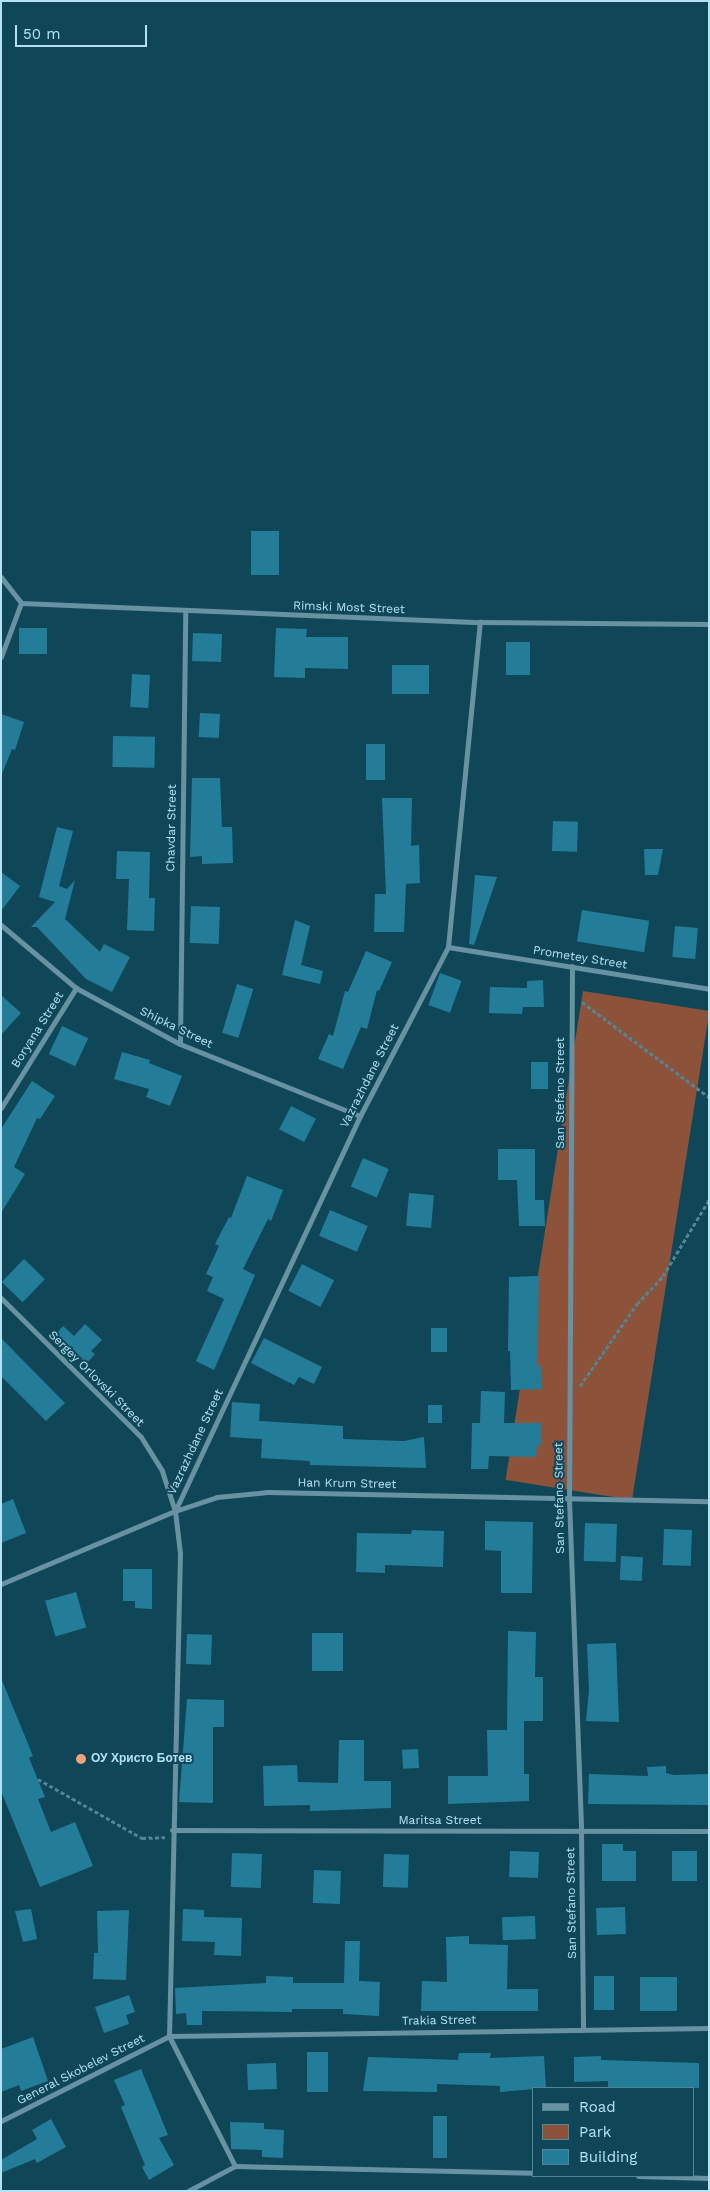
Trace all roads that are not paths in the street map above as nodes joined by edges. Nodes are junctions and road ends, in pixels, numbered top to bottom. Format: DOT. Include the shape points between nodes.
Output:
graph roads {
  1 [pos="1,577"];
  2 [pos="21,603"];
  3 [pos="185,612"];
  4 [pos="480,622"];
  5 [pos="709,624"];
  6 [pos="1,657"];
  7 [pos="1,925"];
  8 [pos="448,947"];
  9 [pos="572,966"];
  10 [pos="76,988"];
  11 [pos="709,989"];
  12 [pos="180,1044"];
  13 [pos="1,1108"];
  14 [pos="360,1116"];
  15 [pos="1,1298"];
  16 [pos="569,1498"];
  17 [pos="709,1501"];
  18 [pos="174,1511"];
  19 [pos="1,1584"];
  20 [pos="581,1831"];
  21 [pos="709,1831"];
  22 [pos="172,1833"];
  23 [pos="709,2028"];
  24 [pos="583,2029"];
  25 [pos="169,2036"];
  26 [pos="1,2122"];
  27 [pos="235,2166"];
  28 [pos="532,2173"];
  29 [pos="674,2177"];
  30 [pos="709,2178"];
  31 [pos="188,2191"];
  1 -- 2 [label="street"];
  2 -- 3 [label="street, Rimski Most Street"];
  2 -- 6 [label="street"];
  3 -- 4 [label="street, Rimski Most Street"];
  3 -- 12 [label="street, Chavdar Street"];
  4 -- 5 [label="street, Rimski Most Street"];
  4 -- 8 [label="street, Vazrazhdane Street"];
  7 -- 10 [label="street, Shipka Street"];
  8 -- 9 [label="street, Prometey Street"];
  8 -- 14 [label="street, Vazrazhdane Street"];
  9 -- 11 [label="street, Prometey Street"];
  9 -- 16 [label="street, San Stefano Street"];
  10 -- 12 [label="street, Shipka Street"];
  10 -- 13 [label="street, Boryana Street"];
  12 -- 14 [label="street, Shipka Street"];
  14 -- 18 [label="street, Vazrazhdane Street"];
  15 -- 18 [label="street, Sergey Orlovski Street" via="141,1437 162,1471"];
  16 -- 17 [label="street, Han Krum Street"];
  16 -- 18 [label="street, Han Krum Street" via="268,1492 217,1497"];
  16 -- 20 [label="street, San Stefano Street"];
  18 -- 19 [label="street, Han Krum Street"];
  18 -- 22 [label="street, Sergey Orlovski Street" via="180,1553"];
  20 -- 21 [label="street, Maritsa Street"];
  20 -- 22 [label="street, Maritsa Street"];
  20 -- 24 [label="street, San Stefano Street"];
  22 -- 25 [label="street, Sergey Orlovski Street"];
  23 -- 24 [label="street, Trakia Street"];
  24 -- 25 [label="street, Trakia Street"];
  25 -- 26 [label="street, General Skobelev Street"];
  25 -- 27 [label="street"];
  27 -- 28 [label="street"];
  27 -- 31 [label="street"];
  29 -- 30 [label="street"];
}
